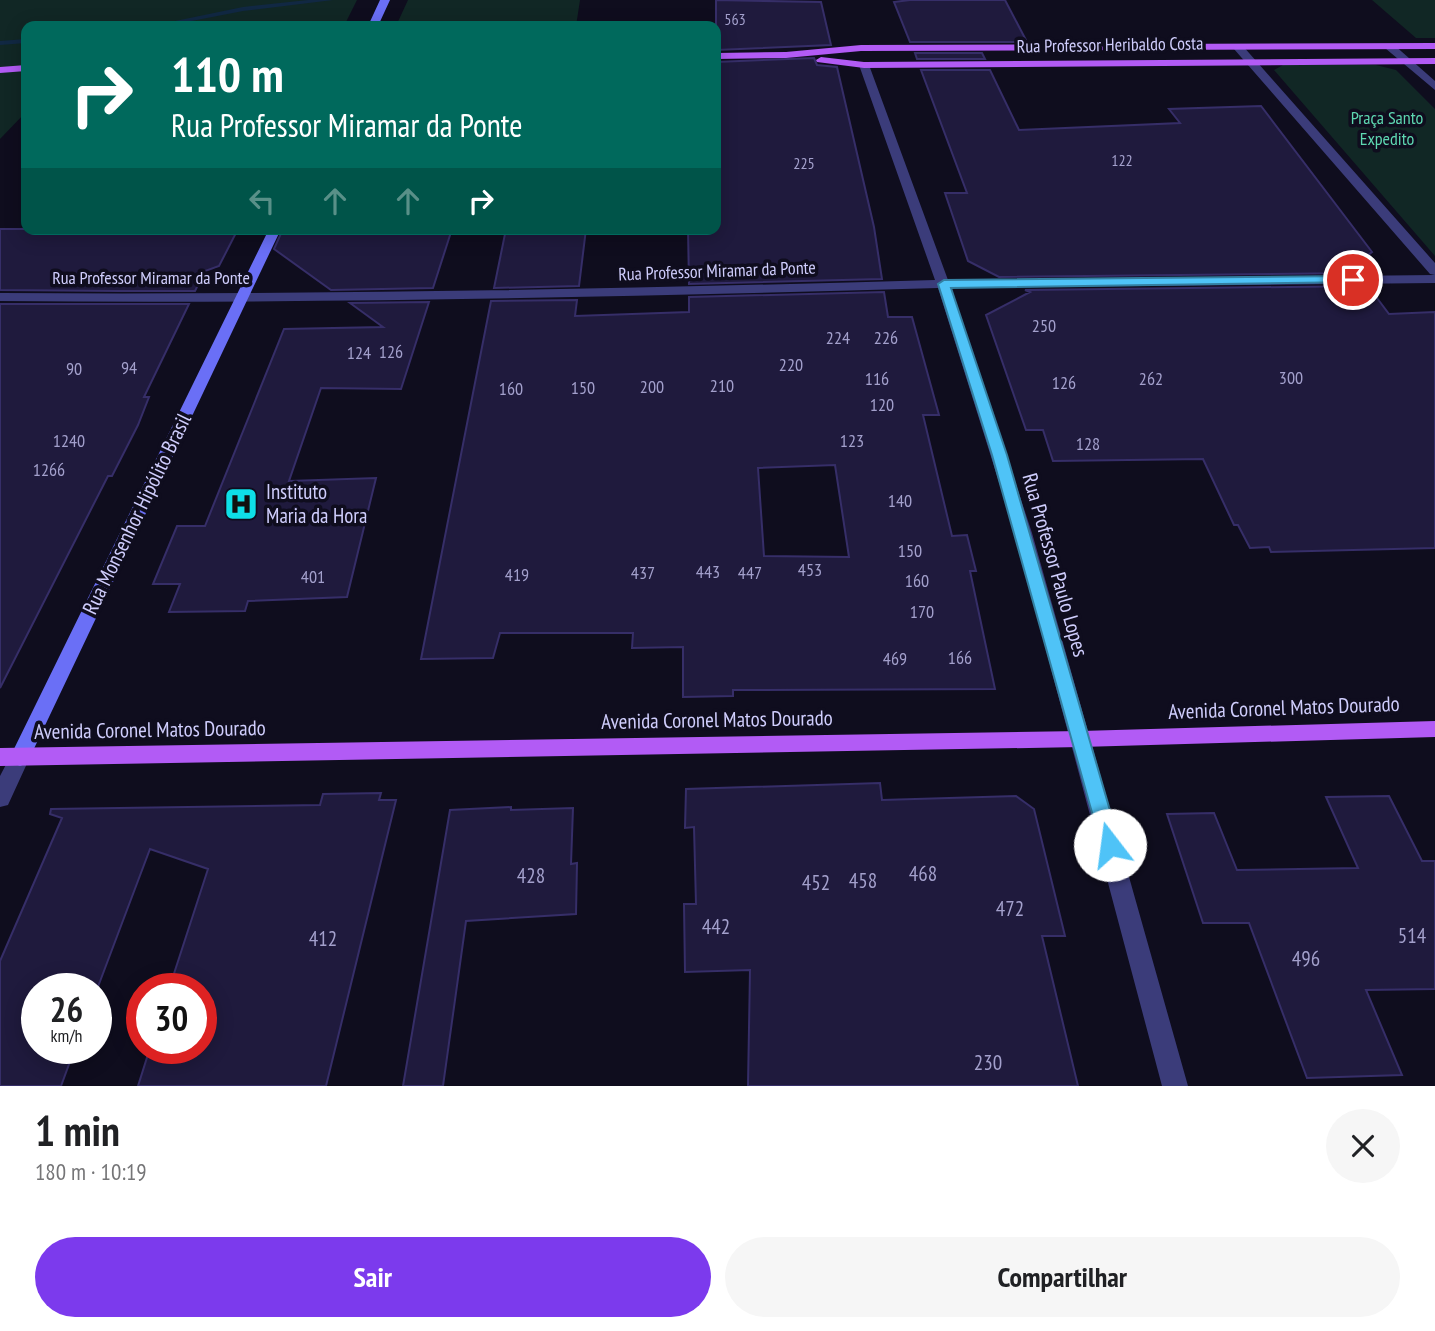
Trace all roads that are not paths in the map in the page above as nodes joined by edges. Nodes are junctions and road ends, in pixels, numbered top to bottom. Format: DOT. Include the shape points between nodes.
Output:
graph roads {
  1 [pos="385,0"];
  2 [pos="375,21"];
  3 [pos="1389,46"];
  4 [pos="1435,46"];
  5 [pos="1238,47"];
  6 [pos="786,55"];
  7 [pos="721,56"];
  8 [pos="1250,61"];
  9 [pos="1407,61"];
  10 [pos="1435,61"];
  11 [pos="864,65"];
  12 [pos="21,68"];
  13 [pos="0,70"];
  14 [pos="1435,87"];
  15 [pos="272,235"];
  16 [pos="1435,271"];
  17 [pos="1435,279"];
  18 [pos="944,284"];
  19 [pos="0,297"];
  20 [pos="241,299"];
  21 [pos="1435,729"];
  22 [pos="1081,738"];
  23 [pos="10,757"];
  24 [pos="0,798"];
  25 [pos="1175,1086"];
  1 -- 2 [label="main road"];
  3 -- 4 [label="main road, Rua Professor Heribaldo Costa"];
  3 -- 5 [label="main road, Rua Professor Heribaldo Costa"];
  3 -- 9 [label="street"];
  5 -- 6 [label="main road, Rua Professor Heribaldo Costa" via="861,48"];
  5 -- 8 [label="street"];
  6 -- 7 [label="main road, Rua Professor Heribaldo Costa"];
  6 -- 11 [label="main road, Rua Professor Heribaldo Costa"];
  8 -- 9 [label="main road, Rua Professor Heribaldo Costa"];
  8 -- 11 [label="main road, Rua Professor Heribaldo Costa"];
  8 -- 16 [label="street"];
  9 -- 10 [label="main road, Rua Professor Heribaldo Costa"];
  9 -- 14 [label="street"];
  11 -- 18 [label="street, Rua Professor Paulo Lopes"];
  12 -- 13 [label="main road"];
  15 -- 20 [label="main road, Rua Monsenhor Hipólito Brasil"];
  17 -- 18 [label="street, Rua Professor Miramar da Ponte"];
  18 -- 20 [label="street, Rua Professor Miramar da Ponte"];
  18 -- 22 [label="street, Rua Professor Paulo Lopes" via="1000,455"];
  19 -- 20 [label="street, Rua Professor Miramar da Ponte"];
  20 -- 23 [label="main road, Rua Monsenhor Hipólito Brasil"];
  21 -- 22 [label="main road, Avenida Coronel Matos Dourado"];
  22 -- 23 [label="main road, Avenida Coronel Matos Dourado"];
  22 -- 25 [label="street, Rua Professor Paulo Lopes"];
  23 -- 24 [label="street, Rua Monsenhor Hipólito Brasil"];
}
